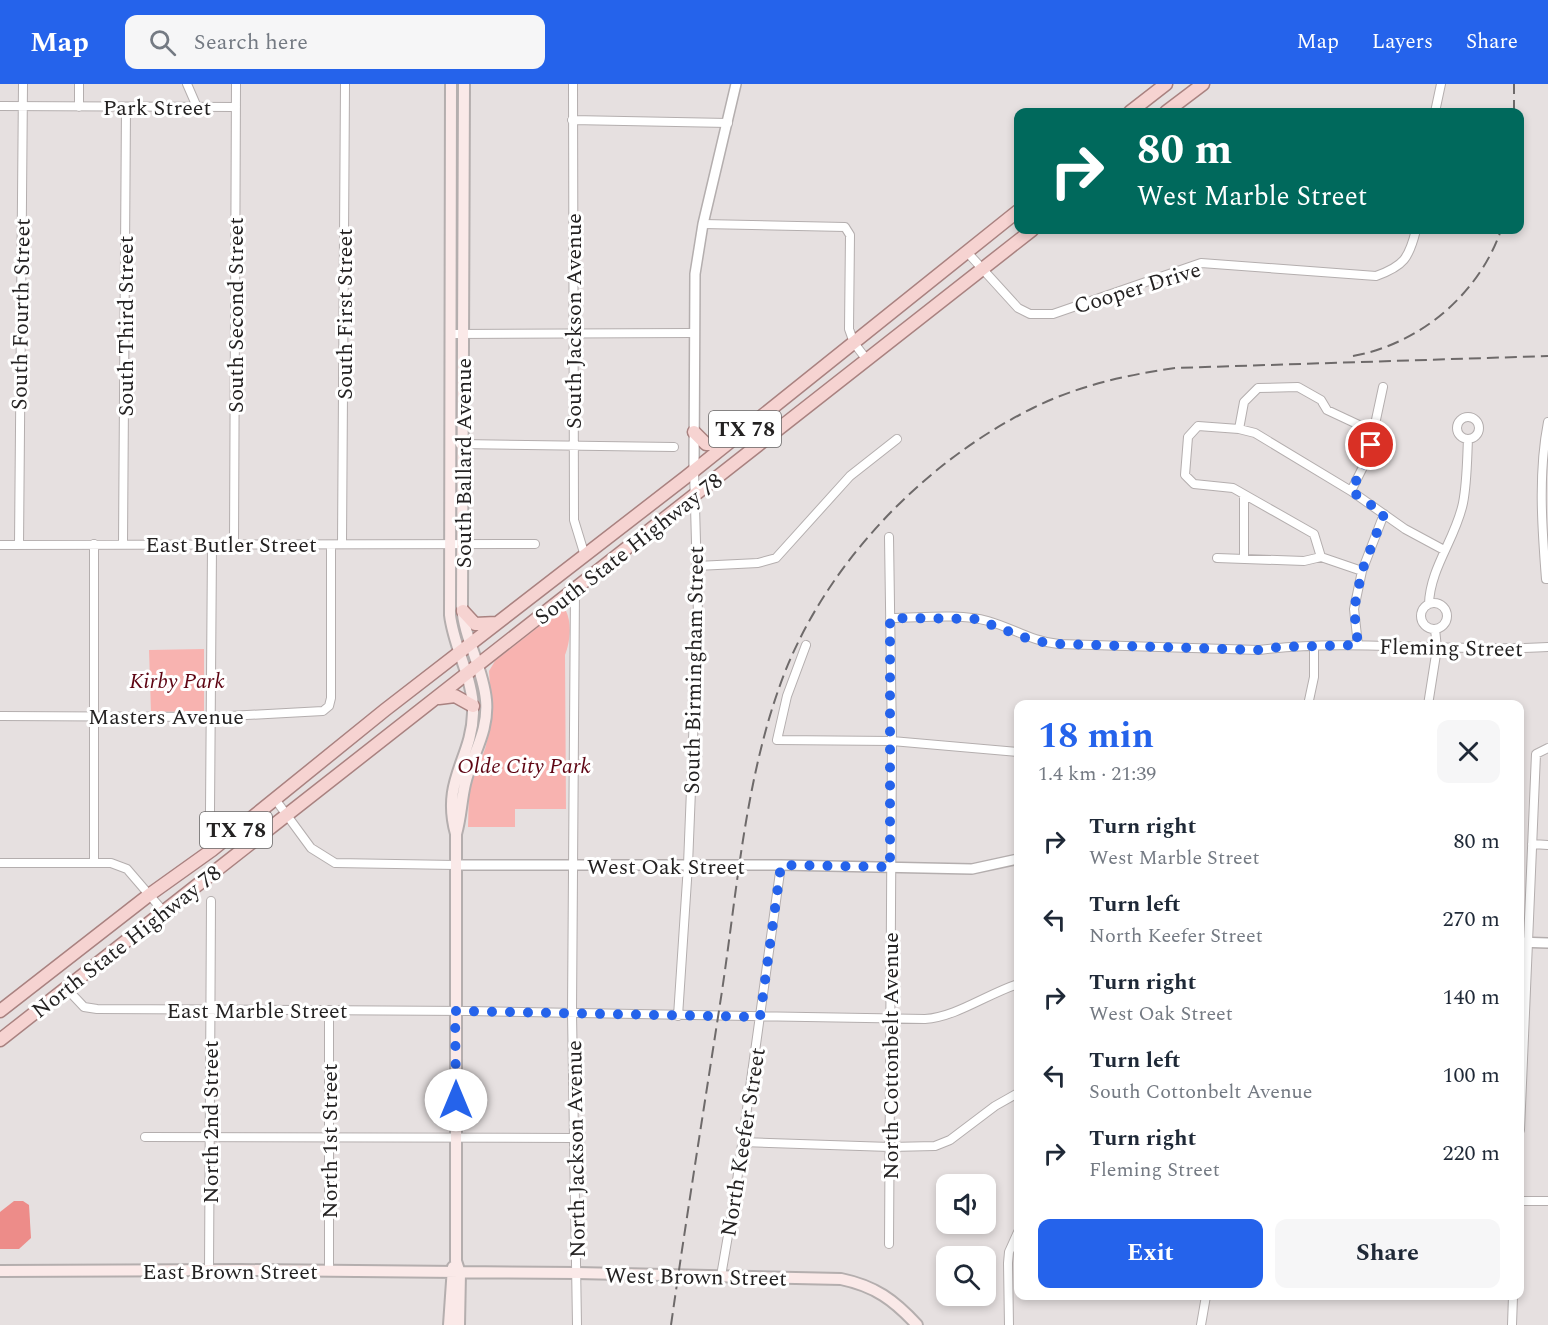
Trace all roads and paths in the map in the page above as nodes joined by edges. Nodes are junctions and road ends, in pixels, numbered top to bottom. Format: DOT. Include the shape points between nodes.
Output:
graph roads {
  1 [pos="22,84"];
  2 [pos="79,84"];
  3 [pos="187,84"];
  4 [pos="236,84"];
  5 [pos="345,84"];
  6 [pos="451,84"];
  7 [pos="464,84"];
  8 [pos="573,84"];
  9 [pos="736,84"];
  10 [pos="1166,84"];
  11 [pos="1203,84"];
  12 [pos="1441,84"];
  13 [pos="0,106"];
  14 [pos="22,106"];
  15 [pos="79,106"];
  16 [pos="197,106"];
  17 [pos="126,107"];
  18 [pos="236,107"];
  19 [pos="1135,108"];
  20 [pos="1171,108"];
  21 [pos="1437,108"];
  22 [pos="572,120"];
  23 [pos="728,123"];
  24 [pos="451,153"];
  25 [pos="464,153"];
  26 [pos="1014,214"];
  27 [pos="703,224"];
  28 [pos="1027,234"];
  29 [pos="1415,234"];
  30 [pos="967,252"];
  31 [pos="982,269"];
  32 [pos="573,332"];
  33 [pos="463,333"];
  34 [pos="693,333"];
  35 [pos="451,334"];
  36 [pos="854,343"];
  37 [pos="867,360"];
  38 [pos="1383,387"];
  39 [pos="1548,422"];
  40 [pos="1239,429"];
  41 [pos="694,432"];
  42 [pos="1374,432"];
  43 [pos="897,439"];
  44 [pos="1468,439"];
  45 [pos="451,444"];
  46 [pos="464,444"];
  47 [pos="727,444"];
  48 [pos="574,445"];
  49 [pos="674,447"];
  50 [pos="694,470"];
  51 [pos="1351,491"];
  52 [pos="1244,495"];
  53 [pos="693,497"];
  54 [pos="1384,514"];
  55 [pos="889,537"];
  56 [pos="19,544"];
  57 [pos="94,544"];
  58 [pos="123,544"];
  59 [pos="331,544"];
  60 [pos="342,544"];
  61 [pos="450,544"];
  62 [pos="463,544"];
  63 [pos="535,544"];
  64 [pos="0,545"];
  65 [pos="234,545"];
  66 [pos="212,546"];
  67 [pos="1444,550"];
  68 [pos="585,556"];
  69 [pos="1321,557"];
  70 [pos="1217,558"];
  71 [pos="1244,558"];
  72 [pos="697,566"];
  73 [pos="1362,571"];
  74 [pos="1547,579"];
  75 [pos="575,588"];
  76 [pos="1429,604"];
  77 [pos="463,611"];
  78 [pos="890,618"];
  79 [pos="497,623"];
  80 [pos="1435,629"];
  81 [pos="806,645"];
  82 [pos="1358,645"];
  83 [pos="1314,646"];
  84 [pos="1548,647"];
  85 [pos="465,648"];
  86 [pos="1437,648"];
  87 [pos="478,664"];
  88 [pos="467,674"];
  89 [pos="437,698"];
  90 [pos="1309,700"];
  91 [pos="1429,700"];
  92 [pos="473,706"];
  93 [pos="0,716"];
  94 [pos="94,716"];
  95 [pos="211,717"];
  96 [pos="892,741"];
  97 [pos="1548,748"];
  98 [pos="1014,752"];
  99 [pos="275,799"];
  100 [pos="286,814"];
  101 [pos="456,834"];
  102 [pos="222,841"];
  103 [pos="1532,844"];
  104 [pos="1548,845"];
  105 [pos="1014,860"];
  106 [pos="94,862"];
  107 [pos="0,863"];
  108 [pos="456,865"];
  109 [pos="688,865"];
  110 [pos="781,865"];
  111 [pos="573,866"];
  112 [pos="890,867"];
  113 [pos="149,895"];
  114 [pos="211,901"];
  115 [pos="164,912"];
  116 [pos="1524,943"];
  117 [pos="1548,944"];
  118 [pos="1014,985"];
  119 [pos="67,989"];
  120 [pos="211,1010"];
  121 [pos="329,1010"];
  122 [pos="0,1011"];
  123 [pos="455,1011"];
  124 [pos="572,1013"];
  125 [pos="678,1016"];
  126 [pos="760,1017"];
  127 [pos="889,1019"];
  128 [pos="0,1040"];
  129 [pos="1014,1095"];
  130 [pos="328,1136"];
  131 [pos="145,1137"];
  132 [pos="209,1137"];
  133 [pos="456,1138"];
  134 [pos="574,1138"];
  135 [pos="742,1142"];
  136 [pos="890,1147"];
  137 [pos="1524,1201"];
  138 [pos="1548,1202"];
  139 [pos="889,1244"];
  140 [pos="1014,1244"];
  141 [pos="456,1269"];
  142 [pos="0,1271"];
  143 [pos="209,1271"];
  144 [pos="329,1271"];
  145 [pos="577,1273"];
  146 [pos="721,1276"];
  147 [pos="1205,1300"];
  148 [pos="1513,1300"];
  149 [pos="449,1325"];
  150 [pos="459,1325"];
  151 [pos="577,1325"];
  152 [pos="917,1325"];
  153 [pos="1009,1325"];
  154 [pos="1201,1325"];
  155 [pos="1512,1325"];
  1 -- 14 [label="street, South Fourth Street"];
  2 -- 15 [label="street, Park Street"];
  3 -- 16 [label="street"];
  4 -- 18 [label="street, South Second Street"];
  5 -- 60 [label="street, South First Street"];
  6 -- 24 [label="main road, South Ballard Avenue"];
  7 -- 25 [label="main road, South Ballard Avenue"];
  8 -- 22 [label="street, South Jackson Avenue"];
  9 -- 23 [label="street, South Birmingham Street"];
  10 -- 19 [label="main road"];
  11 -- 20 [label="main road"];
  12 -- 21 [label="street"];
  13 -- 14 [label="street, Park Street"];
  14 -- 15 [label="street, Park Street"];
  14 -- 56 [label="street, South Fourth Street"];
  15 -- 17 [label="street, Park Street"];
  16 -- 17 [label="street, Park Street"];
  16 -- 18 [label="street, Park Street"];
  17 -- 58 [label="street, South Third Street"];
  18 -- 65 [label="street, South Second Street"];
  22 -- 23 [label="street"];
  22 -- 32 [label="street, South Jackson Avenue"];
  23 -- 27 [label="street, South Birmingham Street"];
  24 -- 25 [label="main road"];
  24 -- 35 [label="main road, South Ballard Avenue"];
  25 -- 33 [label="main road, South Ballard Avenue"];
  26 -- 30 [label="main road, South State Highway 78 / TX 78"];
  27 -- 34 [label="street, South Birmingham Street" via="695,274"];
  27 -- 36 [label="street" via="845,227 850,235 849,329"];
  28 -- 31 [label="main road, South State Highway 78 / TX 78"];
  29 -- 31 [label="street, Cooper Drive" via="1409,255 1376,276 1201,263 1053,314 1029,314 1018,308"];
  30 -- 31 [label="street, Cooper Drive"];
  30 -- 36 [label="main road, South State Highway 78 / TX 78"];
  31 -- 37 [label="main road, South State Highway 78 / TX 78"];
  32 -- 33 [label="street"];
  32 -- 34 [label="street"];
  32 -- 48 [label="street, South Jackson Avenue"];
  33 -- 35 [label="street"];
  33 -- 46 [label="main road, South Ballard Avenue"];
  34 -- 41 [label="street, South Birmingham Street"];
  35 -- 45 [label="main road, South Ballard Avenue"];
  36 -- 37 [label="street"];
  36 -- 47 [label="main road, South State Highway 78 / TX 78"];
  37 -- 53 [label="main road, South State Highway 78 / TX 78"];
  38 -- 42 [label="street"];
  39 -- 74 [label="street" via="1543,481"];
  40 -- 42 [label="street" via="1244,402 1258,388 1298,387 1321,400 1327,410"];
  40 -- 51 [label="street" via="1255,433"];
  40 -- 52 [label="street" via="1198,426 1188,437 1185,475 1194,484 1233,488"];
  41 -- 47 [label="main road" via="706,444"];
  41 -- 50 [label="street, South Birmingham Street"];
  42 -- 51 [label="street" via="1368,457"];
  43 -- 72 [label="street" via="850,476 776,558 758,563"];
  44 -- 67 [label="street" via="1463,505"];
  45 -- 46 [label="street"];
  45 -- 61 [label="main road, South Ballard Avenue"];
  46 -- 48 [label="street"];
  46 -- 62 [label="main road, South Ballard Avenue"];
  47 -- 50 [label="main road, South State Highway 78 / TX 78"];
  48 -- 49 [label="street"];
  48 -- 68 [label="street, South Jackson Avenue" via="574,520"];
  50 -- 53 [label="street, South Birmingham Street"];
  50 -- 68 [label="main road, South State Highway 78 / TX 78"];
  51 -- 54 [label="street"];
  52 -- 69 [label="street" via="1314,534"];
  52 -- 71 [label="street"];
  53 -- 72 [label="street, South Birmingham Street"];
  53 -- 75 [label="main road, South State Highway 78 / TX 78"];
  54 -- 67 [label="street"];
  54 -- 73 [label="street"];
  55 -- 78 [label="street, North Cottonbelt Avenue"];
  56 -- 57 [label="street, East Butler Street"];
  56 -- 64 [label="street, East Butler Street"];
  57 -- 58 [label="street, East Butler Street"];
  57 -- 94 [label="street"];
  58 -- 66 [label="street, East Butler Street"];
  59 -- 60 [label="street, East Butler Street"];
  59 -- 65 [label="street, East Butler Street"];
  59 -- 95 [label="street, Masters Avenue" via="329,706 314,713"];
  60 -- 61 [label="street, East Butler Street"];
  61 -- 62 [label="street, East Butler Street"];
  61 -- 85 [label="main road, South Ballard Avenue" via="450,615"];
  62 -- 63 [label="street, East Butler Street"];
  62 -- 77 [label="main road, South Ballard Avenue"];
  65 -- 66 [label="street, East Butler Street"];
  66 -- 95 [label="street"];
  67 -- 76 [label="street"];
  68 -- 79 [label="main road, South State Highway 78 / TX 78"];
  69 -- 71 [label="street" via="1304,561"];
  69 -- 73 [label="street"];
  70 -- 71 [label="street"];
  72 -- 109 [label="street, South Birmingham Street"];
  73 -- 82 [label="street" via="1354,609"];
  75 -- 87 [label="main road, South State Highway 78 / TX 78"];
  75 -- 111 [label="street"];
  76 -- 80 [label="street" via="1422,612 1422,620"];
  76 -- 80 [label="street" via="1438,604 1447,614 1443,625"];
  77 -- 79 [label="main road" via="475,624"];
  77 -- 85 [label="main road, South Ballard Avenue"];
  78 -- 83 [label="street, Fleming Street" via="976,619 1034,641 1059,644 1259,650"];
  78 -- 96 [label="street, North Cottonbelt Avenue"];
  79 -- 85 [label="main road, South State Highway 78 / TX 78"];
  80 -- 86 [label="street"];
  81 -- 96 [label="street" via="787,696 777,740"];
  82 -- 83 [label="street, Fleming Street"];
  82 -- 86 [label="street, Fleming Street"];
  83 -- 90 [label="street"];
  84 -- 86 [label="street, Fleming Street"];
  85 -- 87 [label="main road, South Ballard Avenue"];
  85 -- 88 [label="main road, South Ballard Avenue"];
  85 -- 99 [label="main road, North State Highway 78 / TX 78"];
  86 -- 91 [label="street"];
  87 -- 88 [label="main road, North State Highway 78 / TX 78"];
  87 -- 101 [label="main road, South Ballard Avenue" via="485,692 486,721 482,742 465,781"];
  88 -- 89 [label="main road, North State Highway 78 / TX 78"];
  88 -- 92 [label="main road, South Ballard Avenue"];
  89 -- 92 [label="main road" via="455,696"];
  89 -- 100 [label="main road, North State Highway 78 / TX 78"];
  92 -- 101 [label="main road, South Ballard Avenue" via="471,732 452,792"];
  93 -- 94 [label="street, Masters Avenue"];
  94 -- 95 [label="street, Masters Avenue"];
  94 -- 106 [label="street"];
  95 -- 102 [label="street" via="211,819"];
  96 -- 98 [label="street"];
  96 -- 112 [label="street, North Cottonbelt Avenue"];
  97 -- 103 [label="street" via="1536,754"];
  99 -- 100 [label="street"];
  99 -- 102 [label="main road, North State Highway 78 / TX 78"];
  100 -- 108 [label="street" via="317,853 335,863"];
  100 -- 115 [label="main road, North State Highway 78 / TX 78"];
  101 -- 108 [label="main road, South Ballard Avenue"];
  102 -- 113 [label="main road, North State Highway 78 / TX 78"];
  103 -- 104 [label="street"];
  103 -- 116 [label="street"];
  105 -- 112 [label="street, West Oak Street" via="972,869"];
  106 -- 107 [label="street"];
  106 -- 113 [label="street" via="127,869"];
  108 -- 111 [label="street, West Oak Street"];
  108 -- 123 [label="main road, South Ballard Avenue"];
  109 -- 110 [label="street, West Oak Street"];
  109 -- 111 [label="street, West Oak Street"];
  109 -- 125 [label="street, South Birmingham Street"];
  110 -- 112 [label="street, West Oak Street"];
  110 -- 126 [label="street, North Keefer Street"];
  111 -- 124 [label="street, North Jackson Avenue"];
  112 -- 127 [label="street, North Cottonbelt Avenue"];
  113 -- 115 [label="street"];
  113 -- 122 [label="main road, North State Highway 78 / TX 78"];
  114 -- 120 [label="street, North 2nd Street"];
  115 -- 119 [label="main road, North State Highway 78 / TX 78"];
  116 -- 117 [label="street"];
  118 -- 127 [label="street, East Marble Street" via="938,1018"];
  119 -- 120 [label="street, East Marble Street" via="89,1009"];
  119 -- 128 [label="main road, North State Highway 78 / TX 78"];
  120 -- 121 [label="street, East Marble Street"];
  120 -- 132 [label="street, North 2nd Street"];
  121 -- 123 [label="street, East Marble Street"];
  121 -- 130 [label="street, North 1st Street"];
  123 -- 124 [label="street, East Marble Street"];
  123 -- 133 [label="main road, South Ballard Avenue"];
  124 -- 125 [label="street, East Marble Street"];
  124 -- 134 [label="street, North Jackson Avenue"];
  125 -- 126 [label="street, East Marble Street"];
  126 -- 127 [label="street, East Marble Street"];
  126 -- 135 [label="street, North Keefer Street"];
  127 -- 136 [label="street, North Cottonbelt Avenue"];
  129 -- 136 [label="street" via="942,1144"];
  130 -- 132 [label="street"];
  130 -- 133 [label="street"];
  130 -- 144 [label="street, North 1st Street"];
  131 -- 132 [label="street"];
  132 -- 143 [label="street, North 2nd Street"];
  133 -- 134 [label="street"];
  133 -- 141 [label="main road, South Ballard Avenue"];
  134 -- 145 [label="street, North Jackson Avenue"];
  135 -- 136 [label="street"];
  135 -- 146 [label="street, North Keefer Street"];
  136 -- 139 [label="street, North Cottonbelt Avenue"];
  137 -- 138 [label="street"];
  140 -- 153 [label="street" via="1008,1263"];
  141 -- 144 [label="main road, East Brown Street"];
  141 -- 145 [label="main road, West Brown Street"];
  141 -- 149 [label="main road"];
  141 -- 150 [label="main road"];
  142 -- 143 [label="main road, East Brown Street"];
  143 -- 144 [label="main road, East Brown Street"];
  145 -- 146 [label="main road, West Brown Street"];
  145 -- 151 [label="street, North Jackson Avenue"];
  146 -- 152 [label="main road, West Brown Street" via="863,1284 892,1300"];
  147 -- 154 [label="street"];
  148 -- 155 [label="street"];
}
